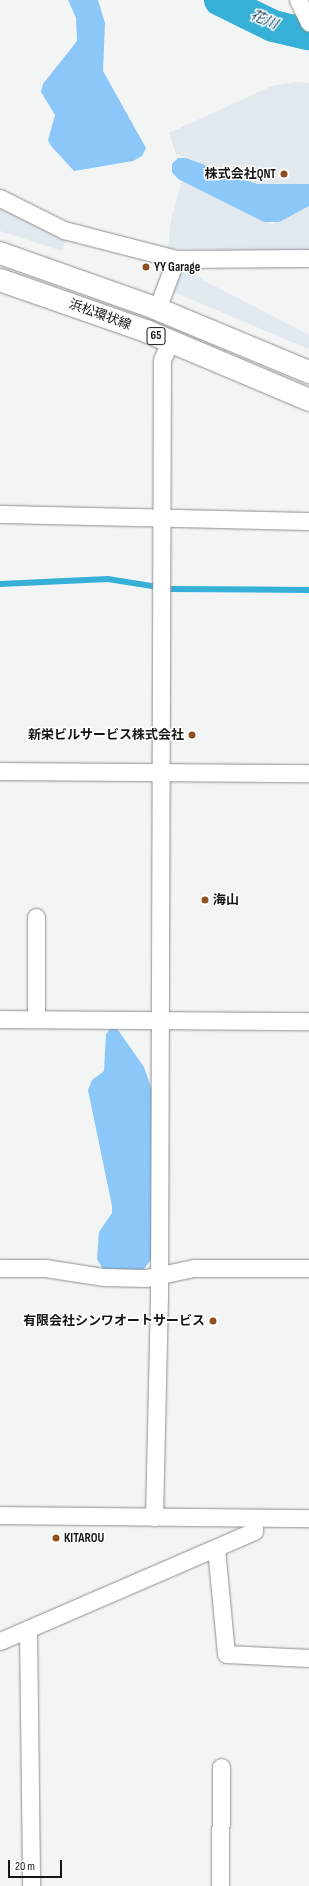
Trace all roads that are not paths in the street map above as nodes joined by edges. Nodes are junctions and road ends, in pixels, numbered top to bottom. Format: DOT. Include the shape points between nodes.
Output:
graph roads {
  1 [pos="0,198"];
  2 [pos="0,254"];
  3 [pos="309,258"];
  4 [pos="176,259"];
  5 [pos="0,280"];
  6 [pos="157,309"];
  7 [pos="170,341"];
  8 [pos="309,372"];
  9 [pos="309,400"];
  10 [pos="0,514"];
  11 [pos="162,517"];
  12 [pos="309,521"];
  13 [pos="0,772"];
  14 [pos="161,772"];
  15 [pos="309,773"];
  16 [pos="36,916"];
  17 [pos="0,1019"];
  18 [pos="36,1019"];
  19 [pos="160,1020"];
  20 [pos="309,1021"];
  21 [pos="0,1268"];
  22 [pos="309,1268"];
  23 [pos="159,1275"];
  24 [pos="0,1515"];
  25 [pos="154,1517"];
  26 [pos="254,1518"];
  27 [pos="309,1518"];
  28 [pos="216,1548"];
  29 [pos="28,1629"];
  30 [pos="0,1640"];
  31 [pos="309,1658"];
  32 [pos="221,1767"];
  33 [pos="31,1886"];
  34 [pos="220,1886"];
  1 -- 4 [label="street" via="64,230"];
  2 -- 6 [label="main road, 浜松環状線 / 65"];
  3 -- 4 [label="street"];
  4 -- 6 [label="street"];
  5 -- 7 [label="main road, 浜松環状線 / 65"];
  6 -- 8 [label="main road, 浜松環状線 / 65"];
  7 -- 9 [label="main road, 浜松環状線 / 65"];
  7 -- 11 [label="street" via="162,360"];
  10 -- 11 [label="street"];
  11 -- 12 [label="street"];
  11 -- 14 [label="street"];
  13 -- 14 [label="street"];
  14 -- 15 [label="street"];
  14 -- 19 [label="street"];
  16 -- 18 [label="street"];
  17 -- 18 [label="street"];
  18 -- 19 [label="street"];
  19 -- 20 [label="street"];
  19 -- 23 [label="street"];
  21 -- 23 [label="street" via="45,1268 104,1278"];
  22 -- 23 [label="street" via="194,1268"];
  23 -- 25 [label="street"];
  24 -- 25 [label="street"];
  25 -- 26 [label="street"];
  26 -- 27 [label="street"];
  26 -- 28 [label="street" via="254,1531"];
  28 -- 29 [label="street"];
  28 -- 31 [label="street" via="226,1654"];
  29 -- 30 [label="street"];
  29 -- 33 [label="street"];
  32 -- 34 [label="street"];
}
